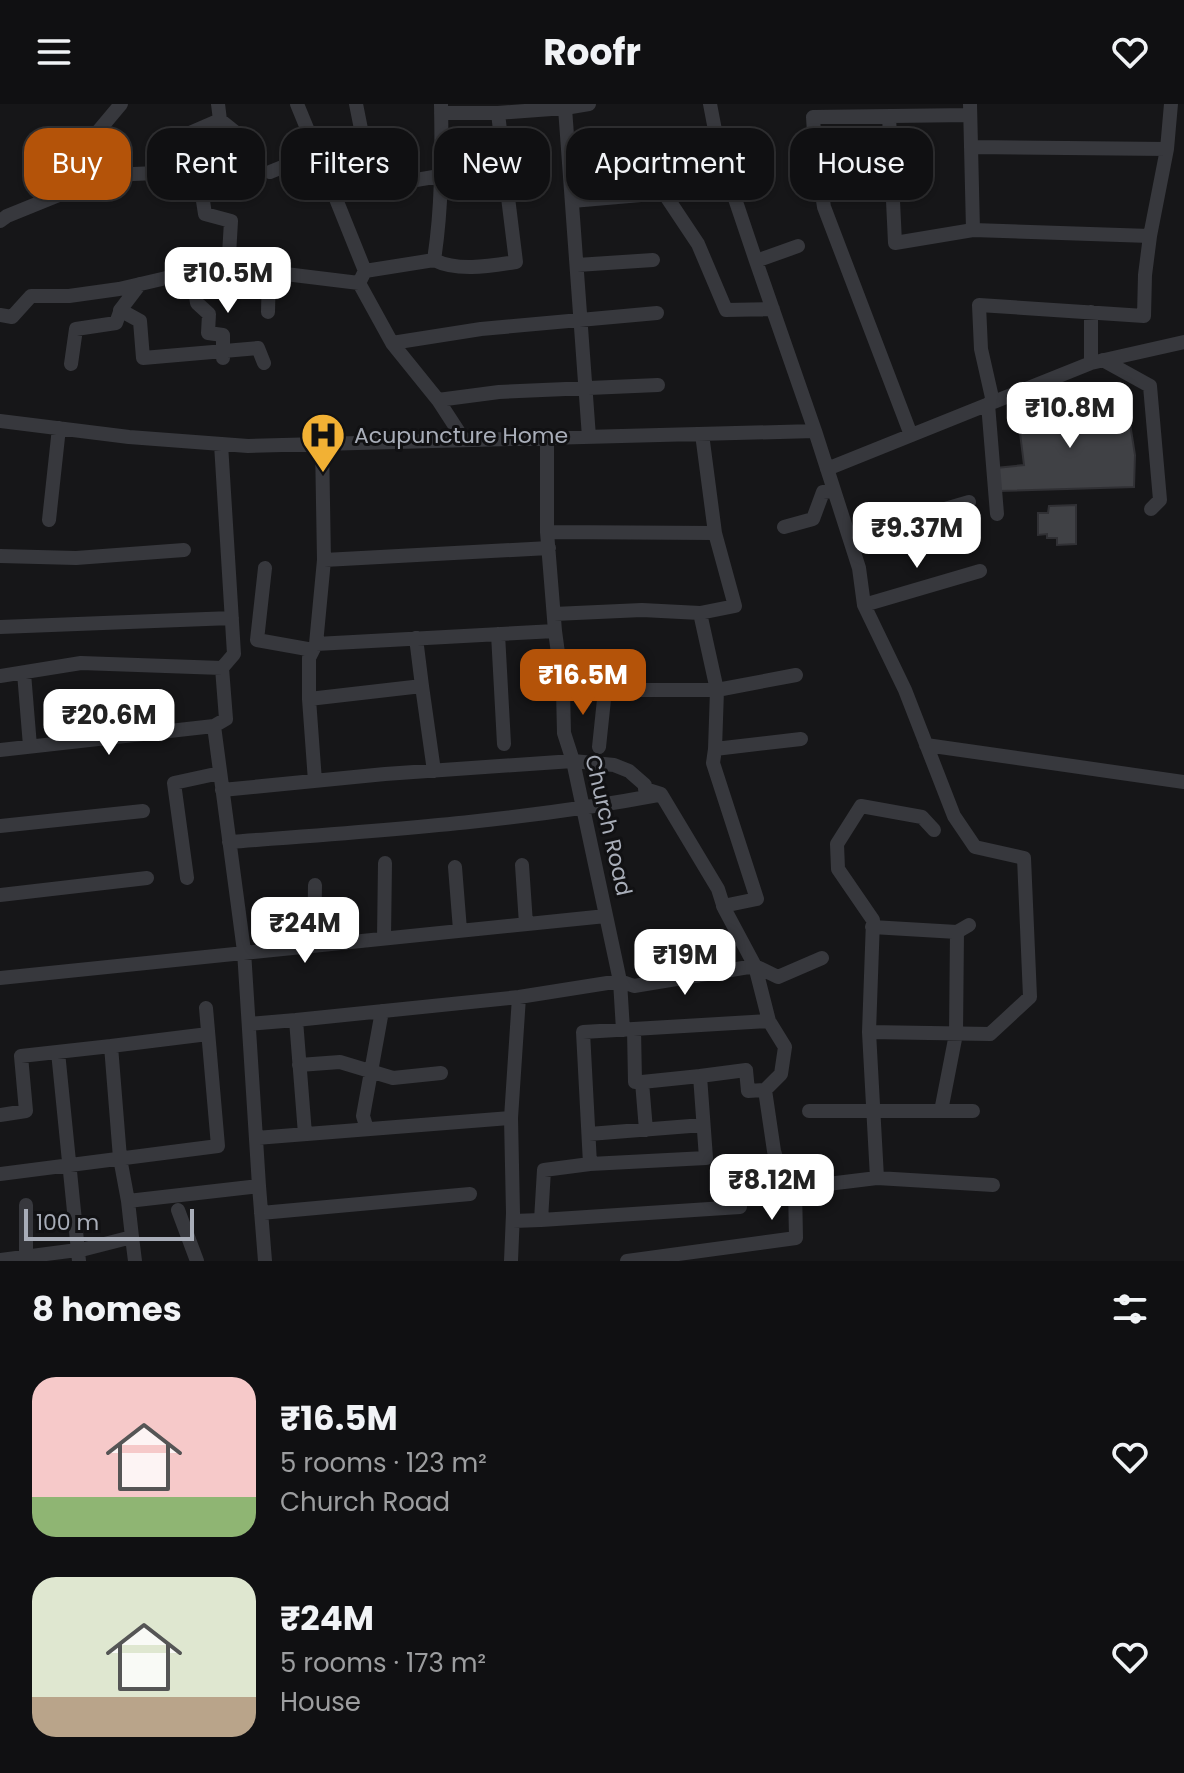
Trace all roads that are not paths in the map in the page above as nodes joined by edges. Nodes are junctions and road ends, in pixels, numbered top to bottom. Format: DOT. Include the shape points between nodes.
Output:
graph roads {
  1 [pos="121,104"];
  2 [pos="218,104"];
  3 [pos="297,104"];
  4 [pos="356,104"];
  5 [pos="589,104"];
  6 [pos="710,104"];
  7 [pos="805,104"];
  8 [pos="1171,104"];
  9 [pos="441,108"];
  10 [pos="565,108"];
  11 [pos="970,110"];
  12 [pos="893,112"];
  13 [pos="498,113"];
  14 [pos="813,117"];
  15 [pos="220,120"];
  16 [pos="101,128"];
  17 [pos="202,128"];
  18 [pos="230,128"];
  19 [pos="307,128"];
  20 [pos="361,128"];
  21 [pos="500,128"];
  22 [pos="566,128"];
  23 [pos="715,128"];
  24 [pos="971,147"];
  25 [pos="1167,149"];
  26 [pos="281,168"];
  27 [pos="270,172"];
  28 [pos="46,200"];
  29 [pos="203,200"];
  30 [pos="336,200"];
  31 [pos="440,200"];
  32 [pos="508,200"];
  33 [pos="584,200"];
  34 [pos="669,200"];
  35 [pos="735,200"];
  36 [pos="572,201"];
  37 [pos="0,221"];
  38 [pos="973,230"];
  39 [pos="1150,236"];
  40 [pos="798,246"];
  41 [pos="434,260"];
  42 [pos="653,260"];
  43 [pos="756,261"];
  44 [pos="577,265"];
  45 [pos="192,272"];
  46 [pos="228,272"];
  47 [pos="269,272"];
  48 [pos="362,277"];
  49 [pos="140,284"];
  50 [pos="773,309"];
  51 [pos="120,310"];
  52 [pos="268,312"];
  53 [pos="1091,312"];
  54 [pos="657,313"];
  55 [pos="0,315"];
  56 [pos="581,319"];
  57 [pos="1184,342"];
  58 [pos="392,343"];
  59 [pos="224,354"];
  60 [pos="1097,361"];
  61 [pos="264,363"];
  62 [pos="71,364"];
  63 [pos="658,385"];
  64 [pos="586,388"];
  65 [pos="438,400"];
  66 [pos="990,403"];
  67 [pos="0,421"];
  68 [pos="59,428"];
  69 [pos="815,431"];
  70 [pos="702,434"];
  71 [pos="911,435"];
  72 [pos="589,437"];
  73 [pos="547,438"];
  74 [pos="464,440"];
  75 [pos="221,444"];
  76 [pos="322,444"];
  77 [pos="827,469"];
  78 [pos="834,491"];
  79 [pos="969,502"];
  80 [pos="1151,509"];
  81 [pos="997,514"];
  82 [pos="49,520"];
  83 [pos="784,527"];
  84 [pos="715,533"];
  85 [pos="849,537"];
  86 [pos="548,540"];
  87 [pos="184,550"];
  88 [pos="0,556"];
  89 [pos="324,560"];
  90 [pos="265,568"];
  91 [pos="980,571"];
  92 [pos="864,605"];
  93 [pos="700,613"];
  94 [pos="554,614"];
  95 [pos="232,618"];
  96 [pos="0,627"];
  97 [pos="555,631"];
  98 [pos="498,634"];
  99 [pos="416,638"];
  100 [pos="314,647"];
  101 [pos="222,668"];
  102 [pos="24,673"];
  103 [pos="796,675"];
  104 [pos="0,676"];
  105 [pos="422,686"];
  106 [pos="563,690"];
  107 [pos="605,690"];
  108 [pos="717,690"];
  109 [pos="309,699"];
  110 [pos="214,726"];
  111 [pos="801,739"];
  112 [pos="504,744"];
  113 [pos="926,745"];
  114 [pos="30,746"];
  115 [pos="599,747"];
  116 [pos="715,749"];
  117 [pos="0,750"];
  118 [pos="573,761"];
  119 [pos="434,771"];
  120 [pos="220,773"];
  121 [pos="315,781"];
  122 [pos="1184,782"];
  123 [pos="222,790"];
  124 [pos="661,794"];
  125 [pos="584,809"];
  126 [pos="143,811"];
  127 [pos="0,826"];
  128 [pos="934,830"];
  129 [pos="229,842"];
  130 [pos="385,863"];
  131 [pos="522,865"];
  132 [pos="455,867"];
  133 [pos="147,878"];
  134 [pos="187,878"];
  135 [pos="315,885"];
  136 [pos="0,895"];
  137 [pos="723,906"];
  138 [pos="606,916"];
  139 [pos="526,924"];
  140 [pos="872,927"];
  141 [pos="460,930"];
  142 [pos="384,938"];
  143 [pos="314,945"];
  144 [pos="244,951"];
  145 [pos="822,958"];
  146 [pos="755,966"];
  147 [pos="0,978"];
  148 [pos="620,981"];
  149 [pos="519,997"];
  150 [pos="206,1008"];
  151 [pos="382,1011"];
  152 [pos="296,1020"];
  153 [pos="769,1021"];
  154 [pos="249,1024"];
  155 [pos="627,1027"];
  156 [pos="869,1032"];
  157 [pos="208,1034"];
  158 [pos="956,1034"];
  159 [pos="111,1046"];
  160 [pos="58,1052"];
  161 [pos="299,1065"];
  162 [pos="371,1071"];
  163 [pos="441,1073"];
  164 [pos="700,1076"];
  165 [pos="642,1082"];
  166 [pos="765,1090"];
  167 [pos="809,1111"];
  168 [pos="874,1111"];
  169 [pos="941,1111"];
  170 [pos="973,1111"];
  171 [pos="0,1115"];
  172 [pos="511,1118"];
  173 [pos="703,1125"];
  174 [pos="367,1129"];
  175 [pos="646,1130"];
  176 [pos="305,1134"];
  177 [pos="589,1134"];
  178 [pos="256,1138"];
  179 [pos="120,1158"];
  180 [pos="590,1164"];
  181 [pos="68,1165"];
  182 [pos="0,1174"];
  183 [pos="877,1178"];
  184 [pos="993,1185"];
  185 [pos="259,1186"];
  186 [pos="795,1188"];
  187 [pos="470,1194"];
  188 [pos="128,1201"];
  189 [pos="26,1205"];
  190 [pos="740,1207"];
  191 [pos="178,1210"];
  192 [pos="261,1213"];
  193 [pos="541,1220"];
  194 [pos="513,1221"];
  195 [pos="132,1237"];
  196 [pos="78,1255"];
  197 [pos="26,1259"];
  198 [pos="0,1260"];
  199 [pos="135,1261"];
  200 [pos="197,1261"];
  201 [pos="265,1261"];
  202 [pos="511,1261"];
  203 [pos="627,1261"];
  1 -- 16 [label="street"];
  2 -- 15 [label="street"];
  3 -- 19 [label="street"];
  4 -- 20 [label="street"];
  5 -- 10 [label="street"];
  6 -- 23 [label="street"];
  7 -- 14 [label="street"];
  8 -- 25 [label="street"];
  9 -- 13 [label="street"];
  10 -- 13 [label="street"];
  10 -- 22 [label="street"];
  11 -- 12 [label="street"];
  11 -- 24 [label="street"];
  12 -- 14 [label="street"];
  12 -- 38 [label="street" via="895,243"];
  13 -- 21 [label="street"];
  14 -- 71 [label="street" via="824,207"];
  15 -- 17 [label="street"];
  15 -- 18 [label="street"];
  24 -- 25 [label="street"];
  24 -- 38 [label="street"];
  25 -- 39 [label="street"];
  26 -- 27 [label="street"];
  28 -- 37 [label="street"];
  29 -- 46 [label="street" via="205,214 231,221"];
  30 -- 48 [label="street"];
  31 -- 41 [label="street"];
  32 -- 41 [label="street" via="516,262 446,265"];
  33 -- 36 [label="street"];
  34 -- 50 [label="street" via="698,244 726,310"];
  35 -- 43 [label="street"];
  36 -- 44 [label="street"];
  38 -- 39 [label="street"];
  39 -- 53 [label="street" via="1144,316"];
  40 -- 43 [label="street"];
  41 -- 48 [label="street"];
  42 -- 44 [label="street"];
  43 -- 50 [label="street"];
  44 -- 56 [label="street"];
  45 -- 46 [label="street"];
  45 -- 49 [label="street"];
  45 -- 59 [label="street" via="197,303 209,314 208,333 223,335"];
  46 -- 47 [label="street"];
  47 -- 48 [label="street"];
  47 -- 52 [label="street"];
  48 -- 58 [label="street"];
  49 -- 51 [label="street"];
  49 -- 55 [label="street" via="69,296 31,296 12,317"];
  50 -- 69 [label="street"];
  51 -- 59 [label="street" via="140,321 143,358"];
  51 -- 62 [label="street" via="116,323 76,329"];
  53 -- 60 [label="street"];
  53 -- 66 [label="street" via="979,305"];
  54 -- 56 [label="street"];
  56 -- 58 [label="street"];
  56 -- 64 [label="street"];
  57 -- 60 [label="street"];
  58 -- 65 [label="street"];
  59 -- 61 [label="street" via="258,348"];
  60 -- 66 [label="street"];
  60 -- 80 [label="street" via="1150,386 1160,500"];
  63 -- 64 [label="street"];
  64 -- 65 [label="street"];
  64 -- 72 [label="street"];
  65 -- 74 [label="street"];
  66 -- 71 [label="street"];
  66 -- 81 [label="street"];
  67 -- 68 [label="street"];
  68 -- 75 [label="street"];
  68 -- 82 [label="street"];
  69 -- 70 [label="street"];
  69 -- 77 [label="street"];
  70 -- 72 [label="street"];
  70 -- 84 [label="street"];
  71 -- 77 [label="street"];
  72 -- 73 [label="street"];
  73 -- 74 [label="street"];
  73 -- 86 [label="street, Church Road"];
  74 -- 76 [label="street"];
  75 -- 76 [label="street"];
  75 -- 95 [label="street"];
  76 -- 89 [label="street"];
  77 -- 78 [label="street"];
  78 -- 83 [label="street" via="823,492 813,519"];
  78 -- 85 [label="street"];
  79 -- 85 [label="street"];
  84 -- 86 [label="street"];
  84 -- 93 [label="street" via="735,606"];
  85 -- 92 [label="street"];
  86 -- 89 [label="street"];
  86 -- 94 [label="street, Church Road"];
  87 -- 88 [label="street" via="76,558"];
  89 -- 100 [label="street"];
  90 -- 100 [label="street" via="257,640"];
  91 -- 92 [label="street"];
  92 -- 113 [label="street"];
  93 -- 94 [label="street"];
  93 -- 108 [label="street"];
  94 -- 97 [label="street, Church Road"];
  95 -- 96 [label="street"];
  95 -- 101 [label="street" via="234,654"];
  97 -- 98 [label="street"];
  97 -- 106 [label="street, Church Road"];
  98 -- 99 [label="street"];
  98 -- 112 [label="street"];
  99 -- 100 [label="street"];
  99 -- 105 [label="street"];
  100 -- 109 [label="street"];
  101 -- 102 [label="street" via="81,663"];
  101 -- 110 [label="street" via="226,719"];
  102 -- 104 [label="street"];
  102 -- 114 [label="street"];
  103 -- 108 [label="street"];
  105 -- 109 [label="street"];
  105 -- 119 [label="street"];
  106 -- 107 [label="street"];
  106 -- 118 [label="street, Church Road" via="564,733"];
  107 -- 108 [label="street"];
  107 -- 115 [label="street"];
  108 -- 116 [label="street"];
  109 -- 121 [label="street"];
  110 -- 114 [label="street"];
  110 -- 120 [label="street"];
  111 -- 116 [label="street"];
  113 -- 122 [label="street"];
  113 -- 158 [label="street" via="954,816 975,847 1024,858 1030,997 990,1034"];
  114 -- 117 [label="street"];
  116 -- 137 [label="street" via="713,763 757,899"];
  118 -- 119 [label="street"];
  118 -- 124 [label="street" via="614,765 629,771 645,789"];
  118 -- 125 [label="street, Church Road"];
  119 -- 121 [label="street"];
  120 -- 123 [label="street"];
  120 -- 134 [label="street" via="174,783"];
  121 -- 123 [label="street"];
  123 -- 129 [label="street"];
  124 -- 125 [label="street"];
  124 -- 137 [label="street"];
  125 -- 129 [label="street"];
  125 -- 138 [label="street, Church Road"];
  126 -- 127 [label="street"];
  128 -- 140 [label="street" via="922,817 861,806 837,844 838,869 873,920"];
  129 -- 144 [label="street"];
  130 -- 142 [label="street"];
  131 -- 139 [label="street"];
  132 -- 141 [label="street"];
  133 -- 136 [label="street"];
  135 -- 143 [label="street"];
  137 -- 146 [label="street"];
  138 -- 139 [label="street"];
  138 -- 148 [label="street, Church Road"];
  139 -- 141 [label="street"];
  140 -- 156 [label="street"];
  140 -- 158 [label="street" via="963,929"];
  141 -- 142 [label="street"];
  142 -- 143 [label="street"];
  143 -- 144 [label="street"];
  144 -- 147 [label="street"];
  144 -- 154 [label="street"];
  145 -- 146 [label="street" via="778,977"];
  146 -- 148 [label="street" via="634,986"];
  146 -- 153 [label="street"];
  148 -- 149 [label="street"];
  148 -- 155 [label="street, Church Road"];
  149 -- 151 [label="street"];
  149 -- 172 [label="street"];
  150 -- 157 [label="street"];
  151 -- 152 [label="street"];
  151 -- 162 [label="street"];
  152 -- 154 [label="street"];
  152 -- 161 [label="street"];
  153 -- 155 [label="street"];
  153 -- 166 [label="street" via="785,1047 781,1074"];
  154 -- 178 [label="street"];
  155 -- 165 [label="street, Church Road" via="635,1082"];
  155 -- 177 [label="street" via="583,1032"];
  156 -- 158 [label="street"];
  156 -- 168 [label="street"];
  157 -- 159 [label="street"];
  157 -- 179 [label="street" via="218,1146"];
  158 -- 169 [label="street"];
  159 -- 160 [label="street"];
  159 -- 179 [label="street"];
  160 -- 171 [label="street" via="21,1056 26,1111"];
  160 -- 181 [label="street"];
  161 -- 162 [label="street" via="340,1062"];
  161 -- 176 [label="street"];
  162 -- 163 [label="street" via="393,1078"];
  162 -- 174 [label="street" via="363,1116"];
  164 -- 165 [label="street"];
  164 -- 166 [label="street" via="746,1070 748,1091"];
  164 -- 173 [label="street"];
  165 -- 175 [label="street"];
  166 -- 186 [label="street" via="774,1151 782,1177"];
  167 -- 168 [label="street"];
  168 -- 169 [label="street"];
  168 -- 183 [label="street"];
  169 -- 170 [label="street"];
  172 -- 174 [label="street"];
  172 -- 194 [label="street"];
  173 -- 175 [label="street"];
  173 -- 180 [label="street" via="706,1158"];
  174 -- 176 [label="street"];
  175 -- 177 [label="street"];
  176 -- 178 [label="street"];
  177 -- 180 [label="street"];
  178 -- 185 [label="street"];
  179 -- 181 [label="street"];
  179 -- 188 [label="street"];
  180 -- 193 [label="street" via="544,1170"];
  181 -- 182 [label="street"];
  181 -- 196 [label="street"];
  183 -- 184 [label="street"];
  183 -- 186 [label="street"];
  185 -- 188 [label="street"];
  185 -- 192 [label="street"];
  186 -- 203 [label="street" via="796,1238"];
  187 -- 192 [label="street"];
  188 -- 195 [label="street"];
  189 -- 197 [label="street"];
  190 -- 193 [label="street"];
  191 -- 200 [label="street"];
  192 -- 201 [label="street"];
  193 -- 194 [label="street"];
  194 -- 202 [label="street"];
  195 -- 196 [label="street"];
  195 -- 199 [label="street"];
  196 -- 197 [label="street"];
  197 -- 198 [label="street"];
}
